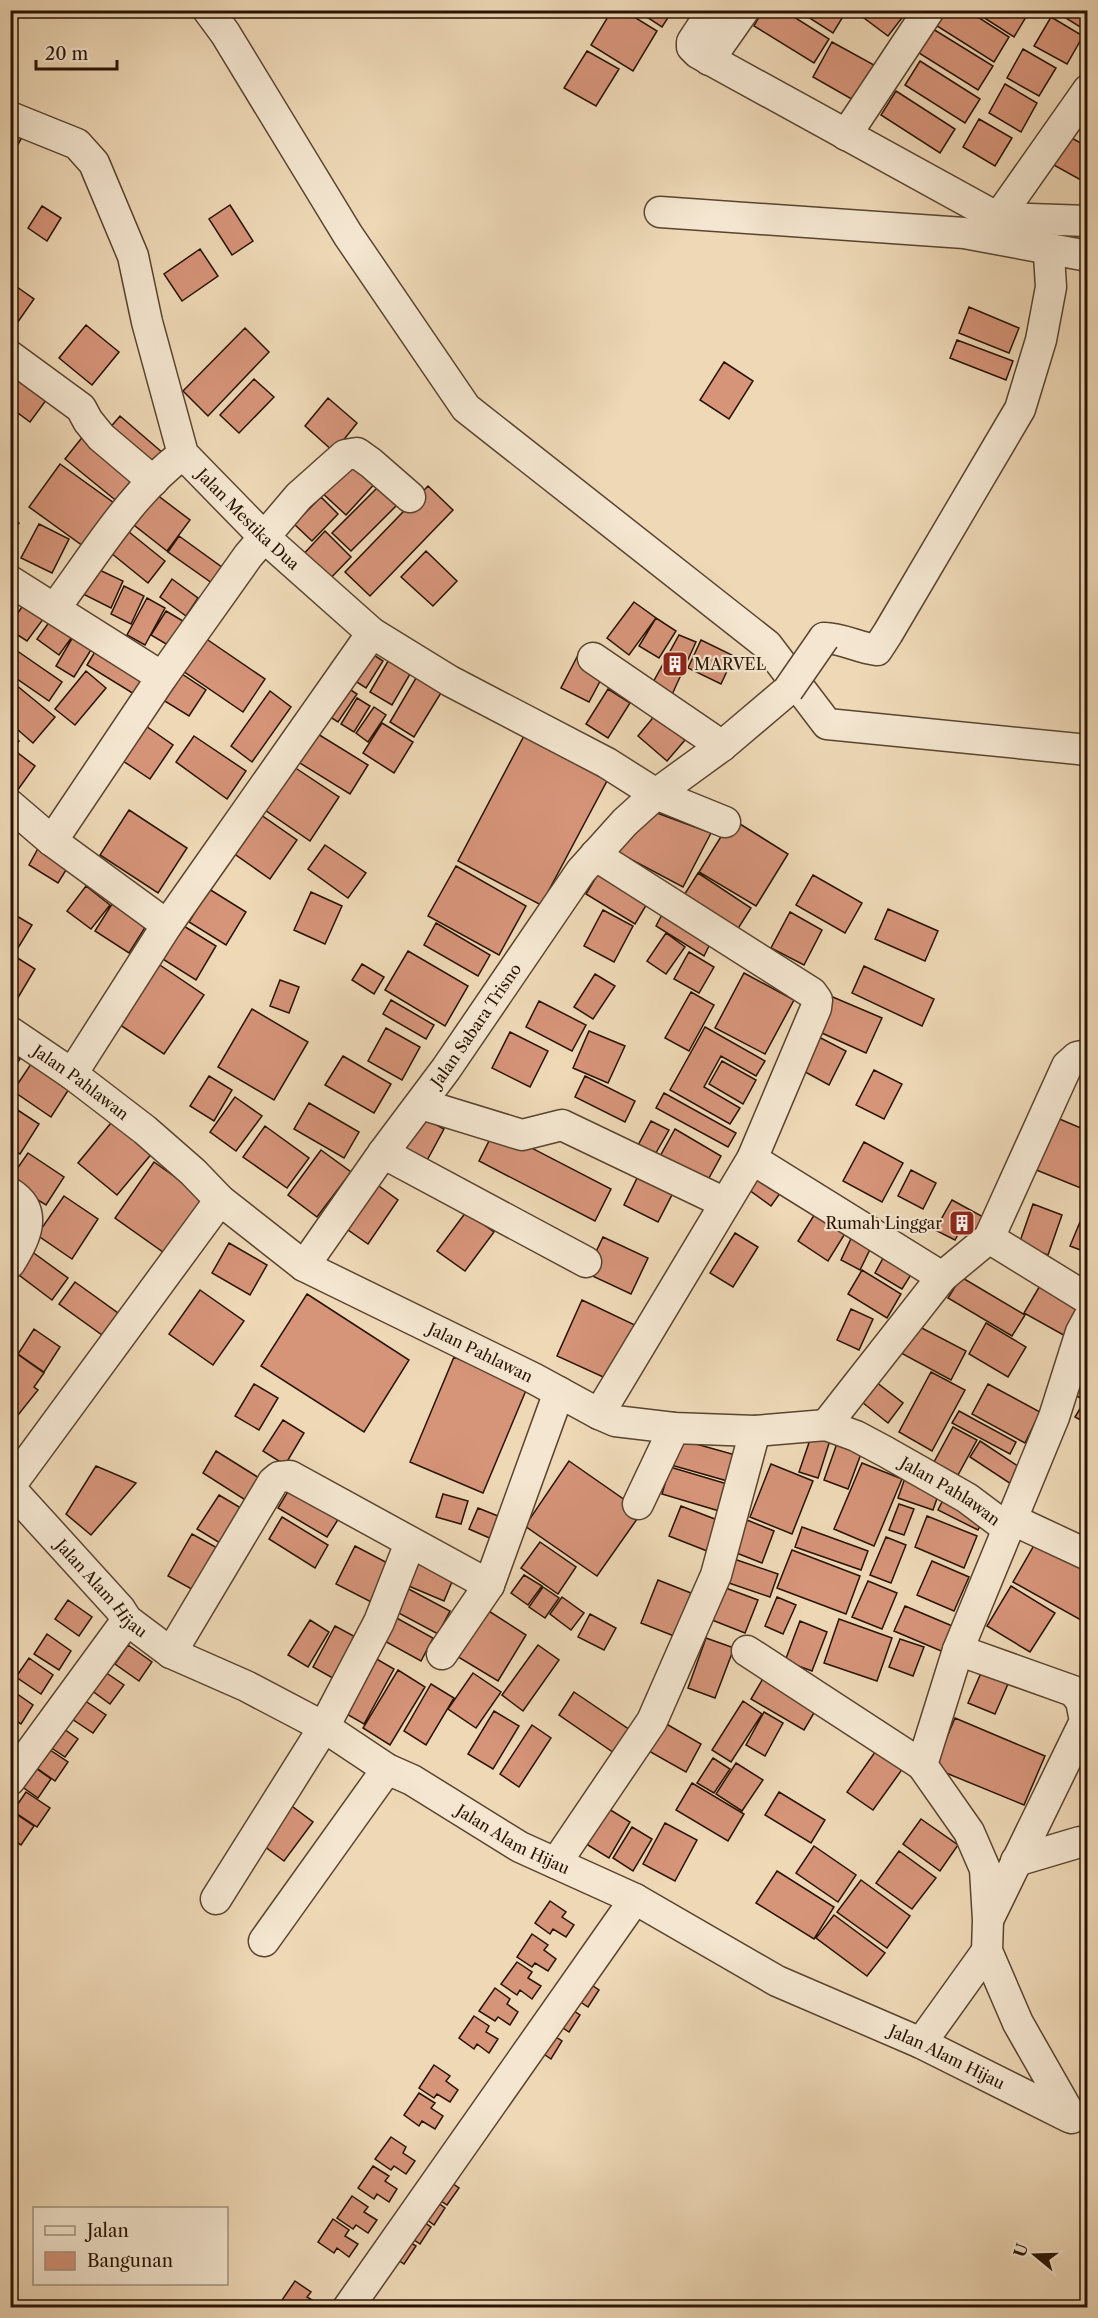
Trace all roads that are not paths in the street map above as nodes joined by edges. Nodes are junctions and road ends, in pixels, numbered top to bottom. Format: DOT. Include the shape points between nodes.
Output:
graph roads {
  1 [pos="208,10"];
  2 [pos="713,10"];
  3 [pos="744,10"];
  4 [pos="929,10"];
  5 [pos="709,60"];
  6 [pos="1088,90"];
  7 [pos="10,117"];
  8 [pos="846,135"];
  9 [pos="660,212"];
  10 [pos="998,218"];
  11 [pos="1088,221"];
  12 [pos="1052,250"];
  13 [pos="1088,256"];
  14 [pos="10,356"];
  15 [pos="170,465"];
  16 [pos="410,497"];
  17 [pos="256,547"];
  18 [pos="10,581"];
  19 [pos="55,608"];
  20 [pos="372,633"];
  21 [pos="593,658"];
  22 [pos="162,677"];
  23 [pos="722,746"];
  24 [pos="1088,750"];
  25 [pos="656,794"];
  26 [pos="10,805"];
  27 [pos="725,822"];
  28 [pos="52,841"];
  29 [pos="595,855"];
  30 [pos="166,925"];
  31 [pos="10,1032"];
  32 [pos="1088,1055"];
  33 [pos="72,1074"];
  34 [pos="421,1104"];
  35 [pos="383,1153"];
  36 [pos="752,1159"];
  37 [pos="10,1193"];
  38 [pos="220,1200"];
  39 [pos="725,1203"];
  40 [pos="989,1238"];
  41 [pos="586,1262"];
  42 [pos="10,1263"];
  43 [pos="304,1266"];
  44 [pos="942,1276"];
  45 [pos="1088,1299"];
  46 [pos="1088,1319"];
  47 [pos="559,1392"];
  48 [pos="599,1414"];
  49 [pos="826,1425"];
  50 [pos="674,1428"];
  51 [pos="755,1431"];
  52 [pos="10,1487"];
  53 [pos="638,1504"];
  54 [pos="1009,1523"];
  55 [pos="410,1543"];
  56 [pos="1088,1555"];
  57 [pos="489,1585"];
  58 [pos="127,1620"];
  59 [pos="958,1650"];
  60 [pos="747,1651"];
  61 [pos="171,1653"];
  62 [pos="442,1654"];
  63 [pos="324,1727"];
  64 [pos="922,1765"];
  65 [pos="387,1769"];
  66 [pos="10,1780"];
  67 [pos="1088,1843"];
  68 [pos="1016,1861"];
  69 [pos="556,1863"];
  70 [pos="216,1899"];
  71 [pos="635,1899"];
  72 [pos="988,1920"];
  73 [pos="264,1941"];
  74 [pos="987,1951"];
  75 [pos="921,2043"];
  76 [pos="1078,2121"];
  77 [pos="348,2307"];
  1 -- 24 [label="street" via="348,235 466,408 767,645 827,724"];
  2 -- 5 [label="street" via="692,42 692,47"];
  3 -- 5 [label="street"];
  4 -- 8 [label="street"];
  5 -- 8 [label="street"];
  6 -- 10 [label="street"];
  7 -- 15 [label="street, Jalan Mestika Dua" via="76,144 94,163 134,256"];
  8 -- 10 [label="street"];
  9 -- 12 [label="street" via="964,233"];
  10 -- 11 [label="street"];
  12 -- 13 [label="street"];
  12 -- 23 [label="street, Jalan Sabara Trisno, bridge" via="1051,287 1041,340 1020,408 877,650 824,638 788,690"];
  14 -- 15 [label="street" via="81,408 101,437"];
  15 -- 17 [label="street, Jalan Mestika Dua"];
  15 -- 19 [label="street" via="118,523"];
  16 -- 17 [label="street" via="357,453 345,455 299,496"];
  17 -- 20 [label="street, Jalan Mestika Dua"];
  17 -- 22 [label="street"];
  18 -- 19 [label="street"];
  19 -- 22 [label="street"];
  20 -- 25 [label="street, Jalan Mestika Dua" via="450,681 607,763"];
  20 -- 30 [label="street"];
  21 -- 23 [label="street"];
  22 -- 28 [label="street"];
  23 -- 25 [label="street, Jalan Sabara Trisno"];
  25 -- 27 [label="street, Jalan Mestika Dua"];
  25 -- 29 [label="street, Jalan Sabara Trisno"];
  26 -- 28 [label="street"];
  28 -- 30 [label="street"];
  29 -- 34 [label="street, Jalan Sabara Trisno"];
  29 -- 36 [label="street" via="812,993 817,1000"];
  30 -- 33 [label="street"];
  31 -- 33 [label="street, Jalan Pahlawan"];
  32 -- 40 [label="street" via="1077,1057 1067,1066"];
  33 -- 38 [label="street, Jalan Pahlawan" via="145,1130"];
  34 -- 35 [label="street, Jalan Sabara Trisno"];
  34 -- 39 [label="street" via="522,1135 562,1125"];
  35 -- 41 [label="street"];
  35 -- 43 [label="street, Jalan Sabara Trisno"];
  36 -- 39 [label="street"];
  36 -- 44 [label="street"];
  37 -- 42 [label="street" via="25,1207 27,1216 22,1244"];
  38 -- 43 [label="street, Jalan Pahlawan"];
  38 -- 52 [label="street"];
  39 -- 48 [label="street"];
  40 -- 44 [label="street"];
  40 -- 45 [label="street"];
  43 -- 47 [label="street, Jalan Pahlawan"];
  44 -- 49 [label="street"];
  46 -- 54 [label="street" via="1054,1417"];
  47 -- 48 [label="street, Jalan Pahlawan"];
  47 -- 57 [label="street"];
  48 -- 50 [label="street, Jalan Pahlawan" via="615,1421"];
  49 -- 51 [label="street, Jalan Pahlawan"];
  49 -- 54 [label="street, Jalan Pahlawan" via="886,1452"];
  50 -- 51 [label="street, Jalan Pahlawan"];
  50 -- 53 [label="street"];
  51 -- 69 [label="street" via="716,1575 652,1721"];
  52 -- 58 [label="street, Jalan Alam Hijau"];
  54 -- 56 [label="street, Jalan Pahlawan"];
  54 -- 59 [label="street"];
  55 -- 57 [label="street"];
  55 -- 61 [label="street" via="290,1476 279,1477"];
  55 -- 63 [label="street" via="379,1622"];
  57 -- 62 [label="street"];
  58 -- 61 [label="street, Jalan Alam Hijau"];
  58 -- 66 [label="street"];
  59 -- 64 [label="street"];
  59 -- 68 [label="street" via="1073,1691 1082,1701 1085,1721"];
  60 -- 64 [label="street"];
  61 -- 63 [label="street, Jalan Alam Hijau"];
  63 -- 65 [label="street, Jalan Alam Hijau"];
  63 -- 70 [label="street"];
  64 -- 72 [label="street" via="969,1832 985,1869"];
  65 -- 69 [label="street, Jalan Alam Hijau" via="412,1780 520,1847"];
  65 -- 73 [label="street"];
  67 -- 68 [label="street"];
  68 -- 72 [label="street"];
  69 -- 71 [label="street, Jalan Alam Hijau"];
  71 -- 75 [label="street, Jalan Alam Hijau" via="777,1981"];
  71 -- 77 [label="street"];
  72 -- 74 [label="street"];
  74 -- 75 [label="street"];
  74 -- 76 [label="street" via="1018,2023"];
  75 -- 76 [label="street, Jalan Alam Hijau"];
}
